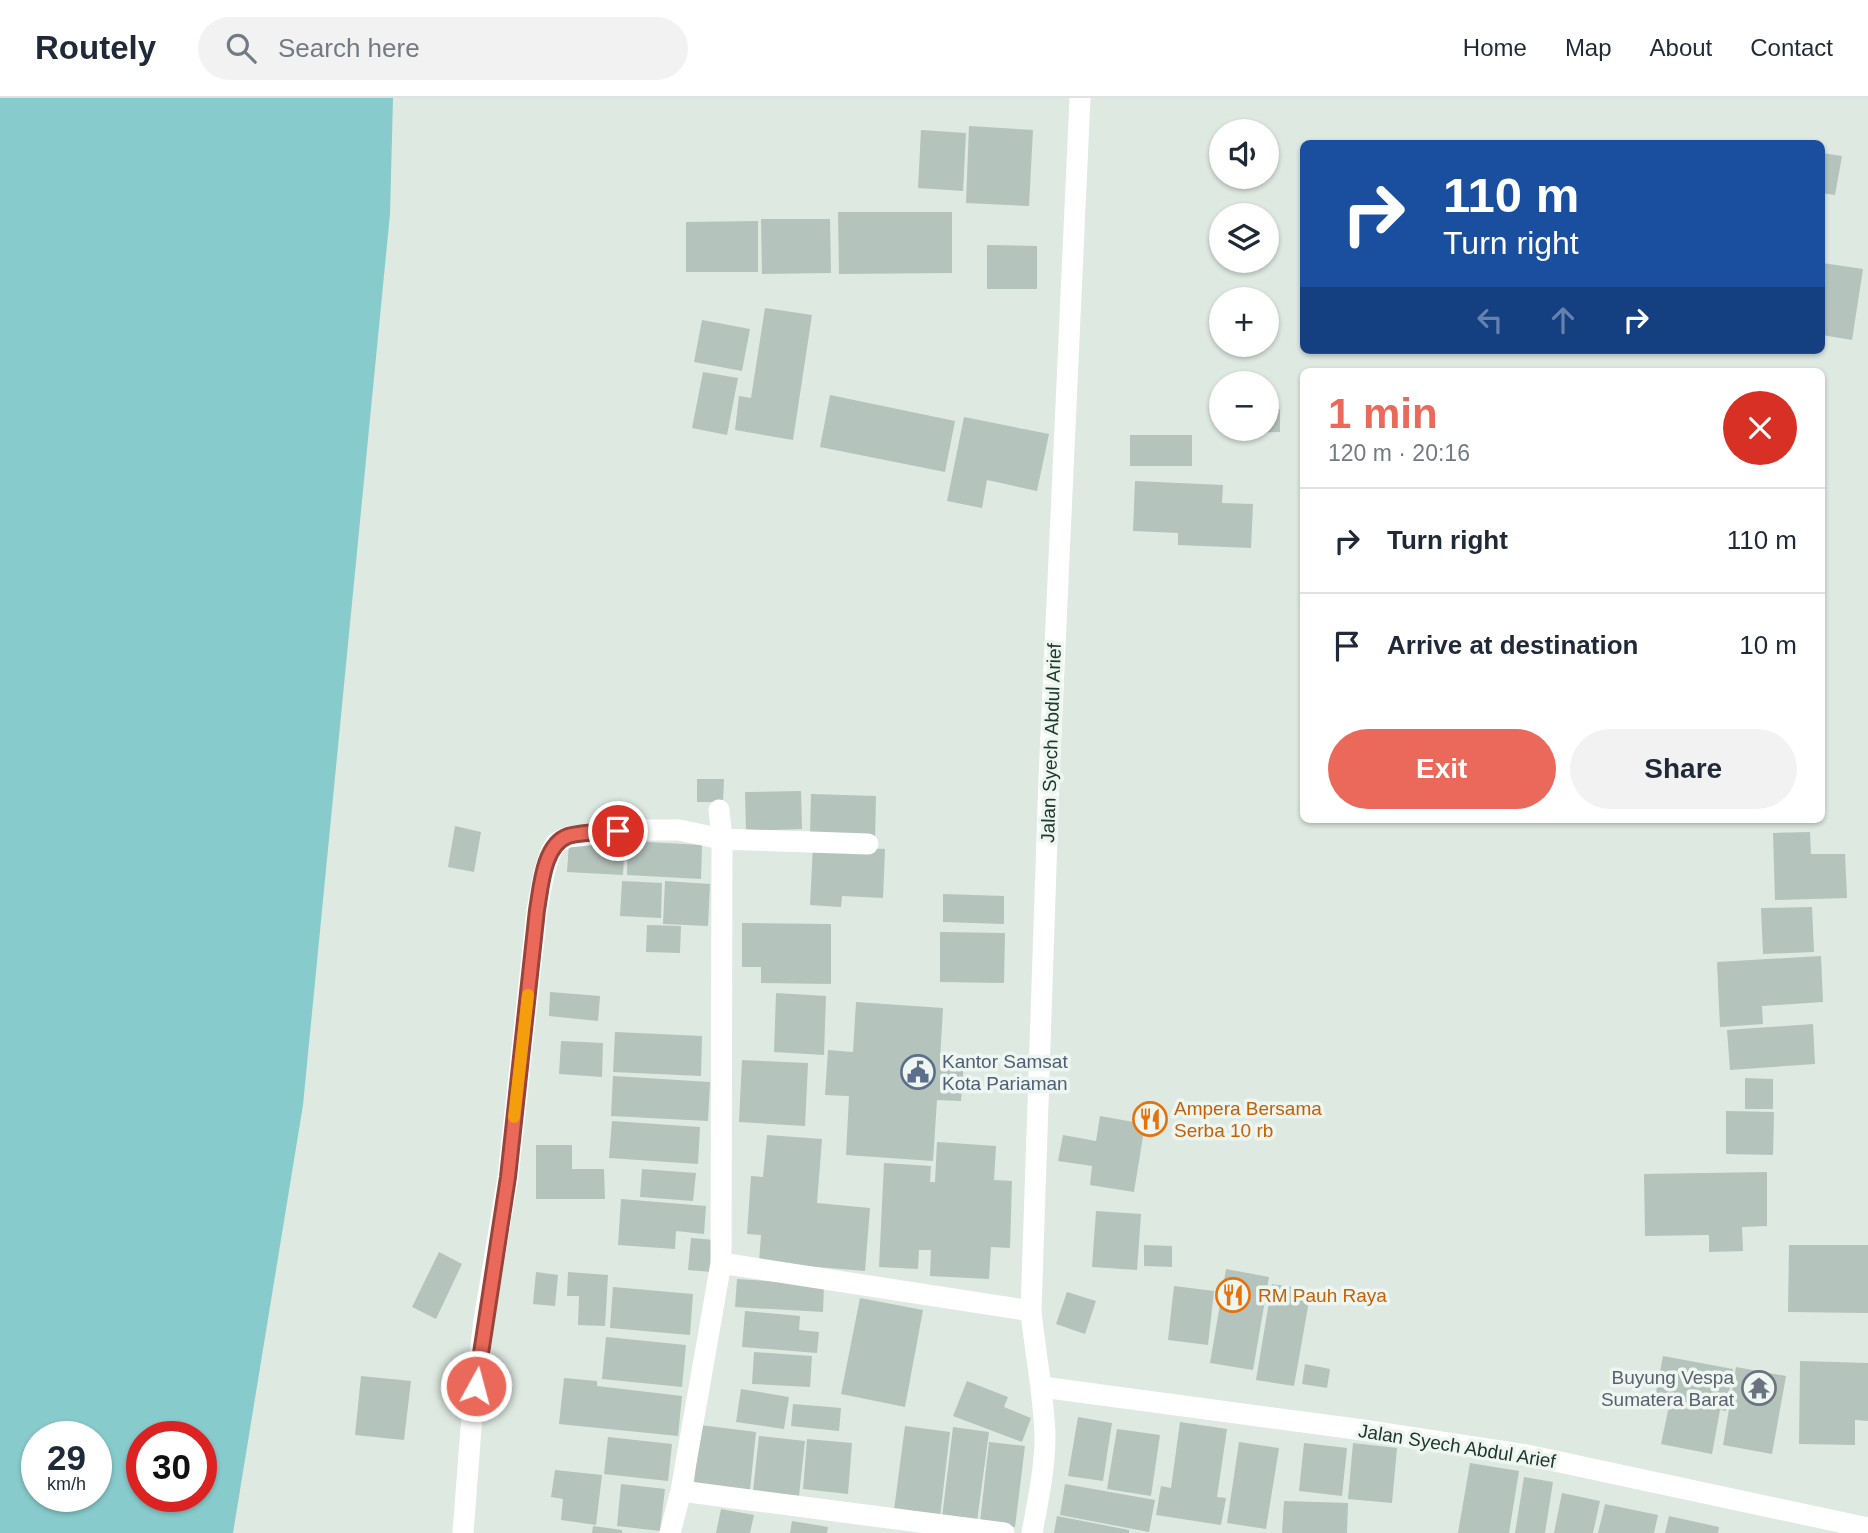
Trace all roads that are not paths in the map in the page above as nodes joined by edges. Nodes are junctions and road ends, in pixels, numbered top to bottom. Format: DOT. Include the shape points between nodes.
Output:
graph roads {
  1 [pos="1080,98"];
  2 [pos="719,810"];
  3 [pos="722,839"];
  4 [pos="868,844"];
  5 [pos="721,1263"];
  6 [pos="1031,1311"];
  7 [pos="1042,1387"];
  8 [pos="681,1491"];
  9 [pos="1868,1528"];
  10 [pos="463,1533"];
  11 [pos="670,1533"];
  12 [pos="1004,1533"];
  13 [pos="1032,1533"];
  1 -- 6 [label="street, Jalan Syech Abdul Arief" via="1049,778"];
  2 -- 3 [label="street"];
  3 -- 4 [label="street"];
  3 -- 5 [label="street"];
  3 -- 10 [label="street" via="679,830 601,832 568,836 556,843 550,854 537,910 508,1177 481,1342"];
  5 -- 6 [label="street"];
  5 -- 8 [label="street"];
  6 -- 7 [label="street, Jalan Syech Abdul Arief"];
  7 -- 9 [label="street, Jalan Syech Abdul Arief" via="1528,1455"];
  7 -- 13 [label="street, Jalan Syech Abdul Arief" via="1045,1438"];
  8 -- 11 [label="street"];
  8 -- 12 [label="street"];
}
